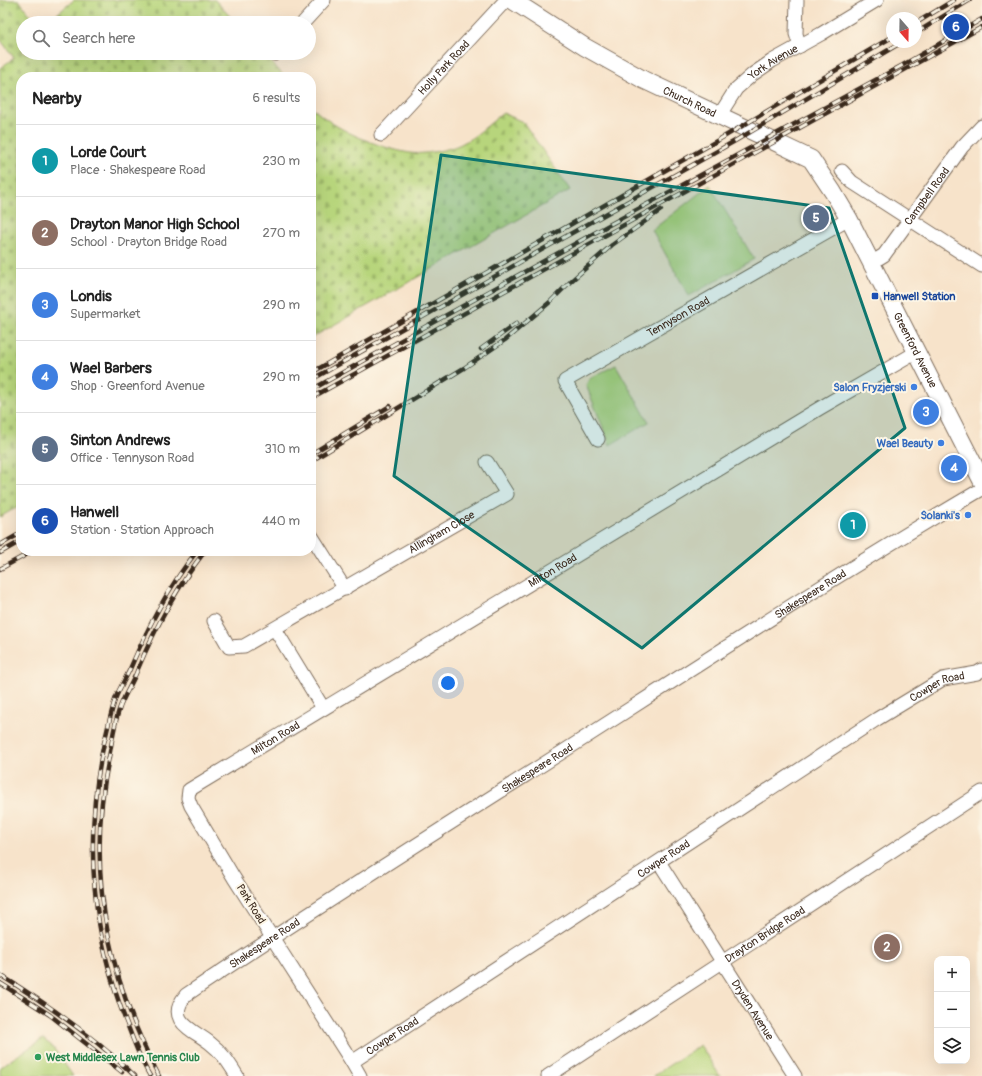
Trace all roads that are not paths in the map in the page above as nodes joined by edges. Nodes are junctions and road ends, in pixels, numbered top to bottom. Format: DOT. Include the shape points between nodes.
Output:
graph roads {
  1 [pos="324,0"];
  2 [pos="506,0"];
  3 [pos="512,0"];
  4 [pos="797,0"];
  5 [pos="877,0"];
  6 [pos="309,16"];
  7 [pos="800,46"];
  8 [pos="719,116"];
  9 [pos="982,126"];
  10 [pos="381,135"];
  11 [pos="842,171"];
  12 [pos="849,219"];
  13 [pos="909,219"];
  14 [pos="871,263"];
  15 [pos="982,266"];
  16 [pos="917,352"];
  17 [pos="598,439"];
  18 [pos="487,462"];
  19 [pos="982,481"];
  20 [pos="982,489"];
  21 [pos="316,543"];
  22 [pos="345,589"];
  23 [pos="214,621"];
  24 [pos="275,629"];
  25 [pos="982,670"];
  26 [pos="323,708"];
  27 [pos="189,790"];
  28 [pos="982,792"];
  29 [pos="659,862"];
  30 [pos="272,938"];
  31 [pos="722,962"];
  32 [pos="352,1062"];
  33 [pos="237,1076"];
  34 [pos="360,1076"];
  35 [pos="548,1076"];
  36 [pos="795,1076"];
  1 -- 6 [label="street"];
  2 -- 10 [label="street, Holly Park Road"];
  3 -- 8 [label="street, Church Road" via="585,48"];
  4 -- 7 [label="street, York Avenue" via="796,34"];
  5 -- 7 [label="street"];
  7 -- 8 [label="street, York Avenue" via="753,74 736,89"];
  8 -- 12 [label="street, Church Road" via="811,159"];
  9 -- 13 [label="street, Campbell Road" via="962,147"];
  11 -- 13 [label="street" via="852,182"];
  12 -- 14 [label="street, Greenford Avenue"];
  12 -- 17 [label="street, Tennyson Road" via="565,381"];
  13 -- 14 [label="street, Campbell Road" via="884,255"];
  13 -- 15 [label="street"];
  14 -- 16 [label="street, Greenford Avenue"];
  16 -- 19 [label="street, Greenford Avenue"];
  16 -- 26 [label="street, Milton Road"];
  18 -- 22 [label="street, Allingham Close" via="507,494"];
  20 -- 30 [label="street, Shakespeare Road" via="779,613"];
  21 -- 22 [label="street"];
  22 -- 24 [label="street, Allingham Close"];
  23 -- 24 [label="street, Allingham Close" via="229,647 244,646"];
  24 -- 26 [label="street"];
  25 -- 29 [label="street, Cowper Road" via="943,679 877,719"];
  26 -- 27 [label="street, Milton Road"];
  27 -- 30 [label="street, Park Road" via="191,806"];
  28 -- 31 [label="street, Drayton Bridge Road"];
  29 -- 31 [label="street, Dryden Avenue"];
  29 -- 32 [label="street, Cowper Road"];
  30 -- 32 [label="street, Park Road"];
  30 -- 33 [label="street, Shakespeare Road" via="186,995 180,1005 180,1017 184,1025 221,1052"];
  31 -- 35 [label="street, Drayton Bridge Road"];
  31 -- 36 [label="street, Dryden Avenue"];
  32 -- 34 [label="street, Park Road"];
}
